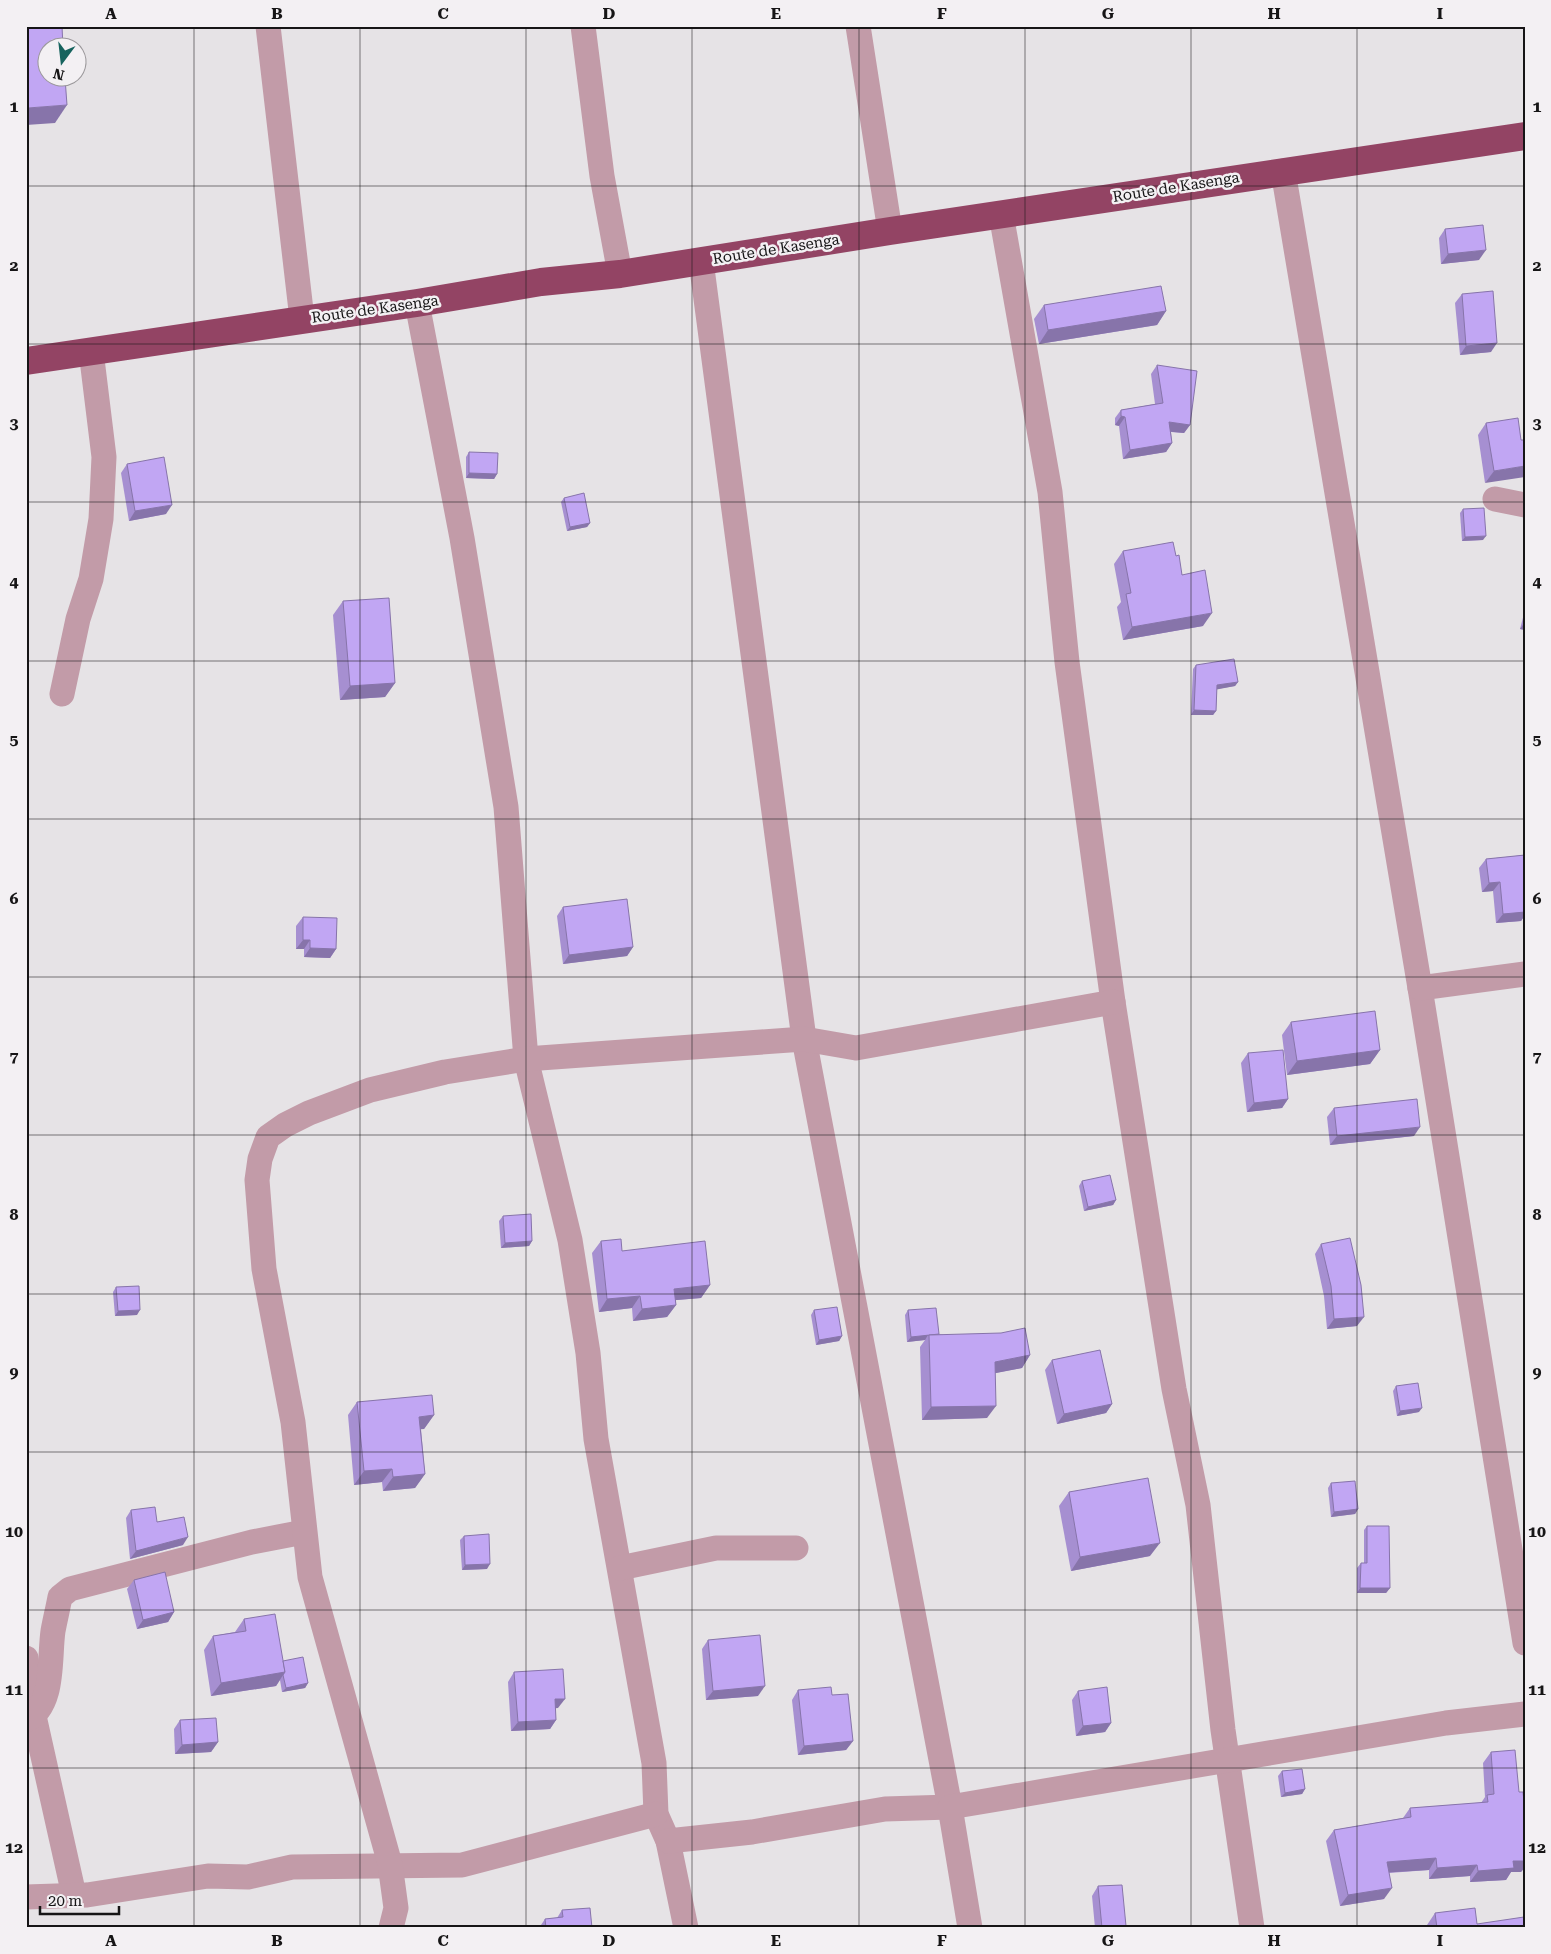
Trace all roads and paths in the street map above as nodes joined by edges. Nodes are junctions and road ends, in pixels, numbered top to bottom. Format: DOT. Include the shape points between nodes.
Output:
graph roads {
  1 [pos="268,26"];
  2 [pos="583,26"];
  3 [pos="858,26"];
  4 [pos="1525,136"];
  5 [pos="1283,171"];
  6 [pos="1001,214"];
  7 [pos="890,230"];
  8 [pos="701,261"];
  9 [pos="620,274"];
  10 [pos="417,303"];
  11 [pos="302,319"];
  12 [pos="91,351"];
  13 [pos="26,361"];
  14 [pos="1495,499"];
  15 [pos="1525,505"];
  16 [pos="62,694"];
  17 [pos="1525,974"];
  18 [pos="1420,988"];
  19 [pos="1113,1002"];
  20 [pos="804,1039"];
  21 [pos="526,1059"];
  22 [pos="304,1532"];
  23 [pos="796,1548"];
  24 [pos="620,1568"];
  25 [pos="1522,1604"];
  26 [pos="1525,1643"];
  27 [pos="26,1658"];
  28 [pos="1525,1714"];
  29 [pos="30,1718"];
  30 [pos="1228,1760"];
  31 [pos="950,1806"];
  32 [pos="656,1814"];
  33 [pos="668,1842"];
  34 [pos="390,1864"];
  35 [pos="74,1895"];
  36 [pos="26,1897"];
  37 [pos="392,1928"];
  38 [pos="686,1928"];
  39 [pos="970,1928"];
  40 [pos="1252,1928"];
  1 -- 11 [label="street"];
  2 -- 9 [label="street" via="602,176"];
  3 -- 7 [label="street"];
  4 -- 5 [label="highway, Route de Kasenga"];
  5 -- 6 [label="highway, Route de Kasenga"];
  5 -- 18 [label="street"];
  6 -- 7 [label="highway, Route de Kasenga"];
  6 -- 19 [label="street" via="1050,492 1067,662"];
  7 -- 8 [label="highway, Route de Kasenga"];
  8 -- 9 [label="highway, Route de Kasenga"];
  8 -- 20 [label="street"];
  9 -- 10 [label="highway, Route de Kasenga" via="542,282"];
  10 -- 11 [label="highway, Route de Kasenga"];
  10 -- 21 [label="street" via="462,538 506,806"];
  11 -- 12 [label="highway, Route de Kasenga"];
  12 -- 13 [label="highway, Route de Kasenga"];
  12 -- 16 [label="street" via="104,457 101,520 91,578 78,619"];
  14 -- 15 [label="street"];
  17 -- 18 [label="street"];
  18 -- 25 [label="street"];
  19 -- 20 [label="street" via="856,1048"];
  19 -- 30 [label="street" via="1174,1389 1198,1505"];
  20 -- 21 [label="street"];
  20 -- 31 [label="street"];
  21 -- 22 [label="street" via="446,1072 370,1090 309,1113 268,1137 257,1180 264,1269 293,1422"];
  21 -- 24 [label="street" via="570,1240 588,1353 596,1439"];
  22 -- 29 [label="street" via="252,1542 64,1593 60,1597 53,1633 49,1685"];
  22 -- 34 [label="street" via="310,1577"];
  23 -- 24 [label="street" via="716,1548"];
  24 -- 32 [label="street" via="654,1763"];
  25 -- 26 [label="street"];
  27 -- 29 [label="street"];
  28 -- 30 [label="street" via="1446,1723"];
  29 -- 35 [label="street"];
  30 -- 31 [label="street"];
  30 -- 40 [label="street"];
  31 -- 33 [label="street" via="885,1808 752,1832"];
  31 -- 39 [label="street"];
  32 -- 33 [label="street"];
  32 -- 34 [label="street" via="462,1865"];
  33 -- 38 [label="street"];
  34 -- 35 [label="street" via="292,1867 248,1877 208,1876"];
  34 -- 37 [label="street" via="396,1908"];
  35 -- 36 [label="street"];
}
